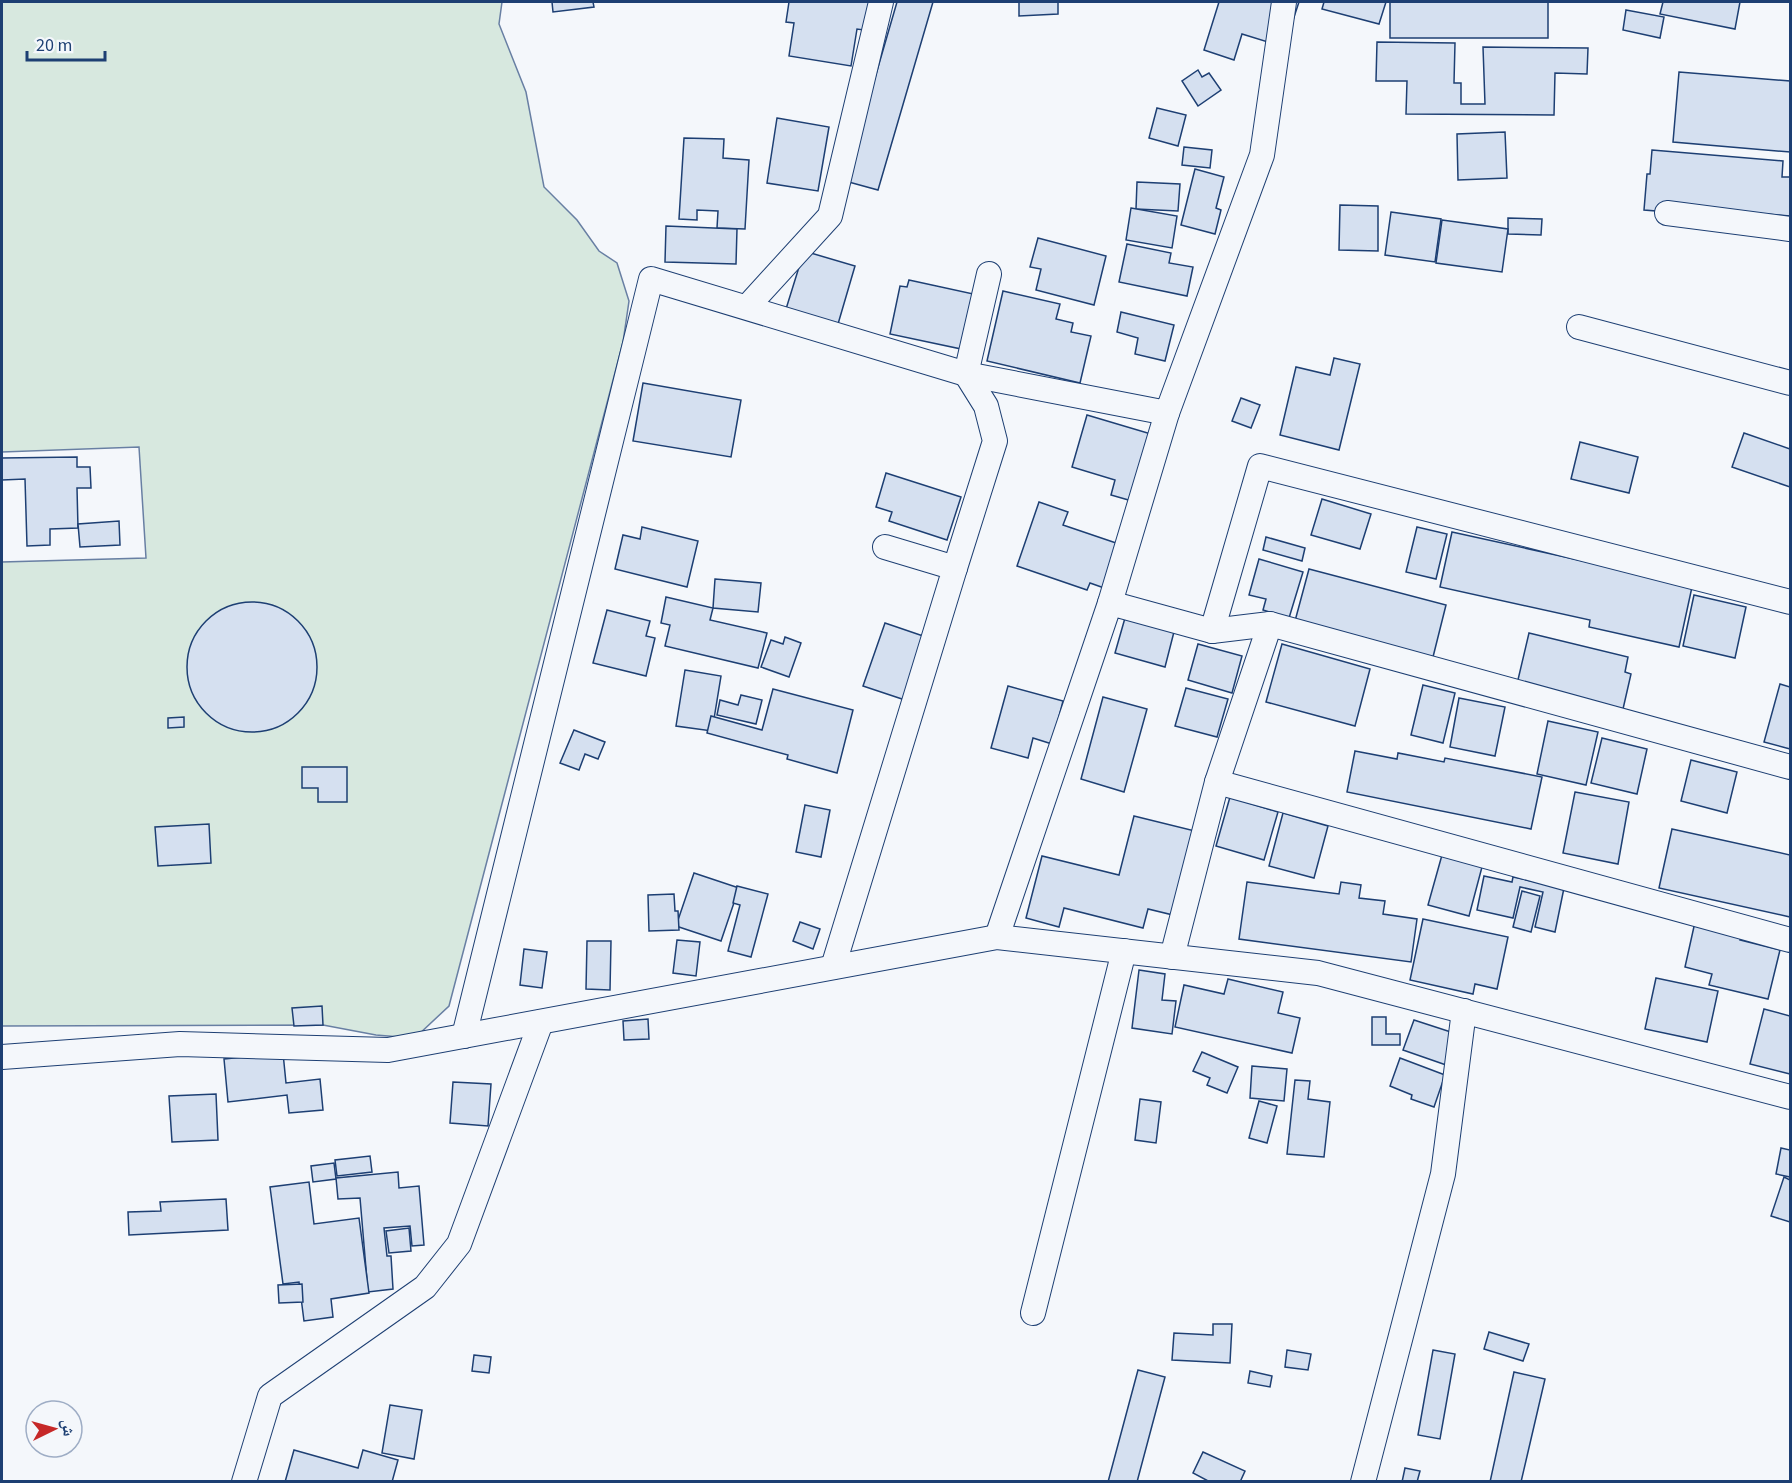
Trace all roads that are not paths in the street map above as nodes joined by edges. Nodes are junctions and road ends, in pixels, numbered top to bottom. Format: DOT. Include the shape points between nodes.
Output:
graph roads {
  1 [pos="881,2"];
  2 [pos="1284,2"];
  3 [pos="1667,213"];
  4 [pos="1791,229"];
  5 [pos="989,274"];
  6 [pos="747,307"];
  7 [pos="1579,327"];
  8 [pos="966,374"];
  9 [pos="1791,383"];
  10 [pos="1167,413"];
  11 [pos="885,548"];
  12 [pos="955,568"];
  13 [pos="1791,602"];
  14 [pos="1110,603"];
  15 [pos="1270,624"];
  16 [pos="1212,631"];
  17 [pos="1791,767"];
  18 [pos="1217,782"];
  19 [pos="997,937"];
  20 [pos="1791,940"];
  21 [pos="1124,951"];
  22 [pos="1172,957"];
  23 [pos="833,967"];
  24 [pos="1464,1011"];
  25 [pos="541,1022"];
  26 [pos="464,1036"];
  27 [pos="2,1057"];
  28 [pos="1791,1097"];
  29 [pos="1034,1313"];
  30 [pos="244,1482"];
  31 [pos="1364,1482"];
  1 -- 6 [label="street" via="830,216"];
  2 -- 10 [label="street" via="1262,155"];
  3 -- 4 [label="street"];
  5 -- 8 [label="street"];
  6 -- 8 [label="street"];
  6 -- 26 [label="street" via="651,279"];
  7 -- 9 [label="street"];
  8 -- 10 [label="street"];
  8 -- 12 [label="street" via="986,406 995,441"];
  10 -- 14 [label="street"];
  11 -- 12 [label="street"];
  12 -- 23 [label="street"];
  13 -- 16 [label="street" via="1260,466"];
  14 -- 16 [label="street"];
  14 -- 19 [label="street"];
  15 -- 16 [label="street"];
  15 -- 17 [label="street"];
  15 -- 18 [label="street"];
  18 -- 20 [label="street"];
  18 -- 22 [label="street"];
  19 -- 21 [label="street"];
  19 -- 23 [label="street"];
  21 -- 22 [label="street"];
  21 -- 29 [label="street"];
  22 -- 24 [label="street" via="1318,973"];
  23 -- 25 [label="street"];
  24 -- 28 [label="street"];
  24 -- 31 [label="street" via="1443,1174"];
  25 -- 26 [label="street"];
  25 -- 30 [label="street" via="459,1244 425,1287 270,1396"];
  26 -- 27 [label="street" via="388,1050 180,1044"];
}
